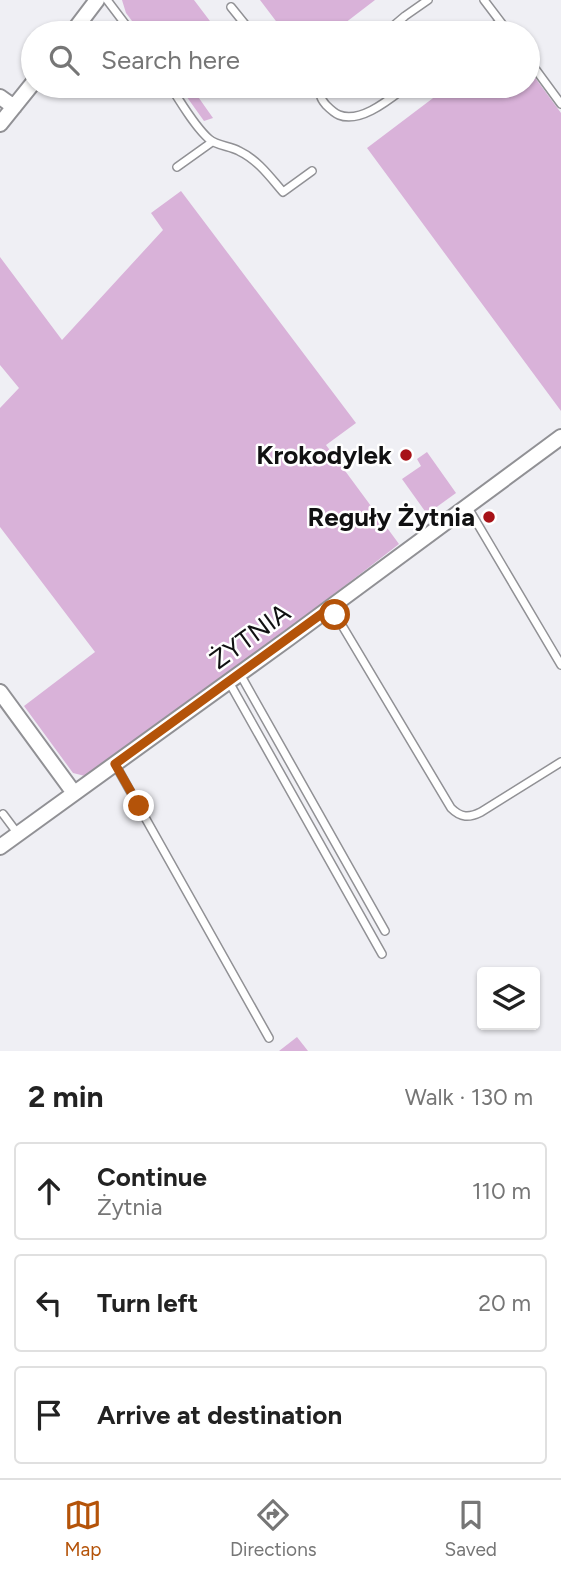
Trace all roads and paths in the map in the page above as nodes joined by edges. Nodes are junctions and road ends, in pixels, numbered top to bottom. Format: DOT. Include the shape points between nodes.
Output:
graph roads {
  1 [pos="97,0"];
  2 [pos="107,0"];
  3 [pos="428,0"];
  4 [pos="484,0"];
  5 [pos="231,7"];
  6 [pos="81,21"];
  7 [pos="123,21"];
  8 [pos="242,21"];
  9 [pos="399,21"];
  10 [pos="499,21"];
  11 [pos="540,75"];
  12 [pos="0,97"];
  13 [pos="21,98"];
  14 [pos="178,98"];
  15 [pos="321,98"];
  16 [pos="389,98"];
  17 [pos="561,104"];
  18 [pos="14,107"];
  19 [pos="0,124"];
  20 [pos="212,142"];
  21 [pos="177,167"];
  22 [pos="312,171"];
  23 [pos="561,437"];
  24 [pos="467,506"];
  25 [pos="331,607"];
  26 [pos="561,666"];
  27 [pos="234,678"];
  28 [pos="0,692"];
  29 [pos="561,762"];
  30 [pos="115,764"];
  31 [pos="75,793"];
  32 [pos="3,814"];
  33 [pos="18,834"];
  34 [pos="0,847"];
  35 [pos="385,931"];
  36 [pos="382,954"];
  37 [pos="269,1038"];
  1 -- 6 [label="street"];
  2 -- 7 [label="lane"];
  3 -- 9 [label="lane"];
  4 -- 10 [label="lane"];
  5 -- 8 [label="lane"];
  11 -- 17 [label="lane"];
  12 -- 18 [label="street"];
  13 -- 18 [label="street"];
  14 -- 20 [label="lane"];
  15 -- 16 [label="lane" via="344,116 360,115"];
  18 -- 19 [label="street"];
  20 -- 21 [label="lane"];
  20 -- 22 [label="lane" via="247,155 283,192"];
  23 -- 24 [label="street, ŻYTNIA"];
  24 -- 25 [label="street, ŻYTNIA"];
  24 -- 26 [label="lane"];
  25 -- 27 [label="street, ŻYTNIA"];
  25 -- 29 [label="lane" via="457,814 481,813"];
  27 -- 30 [label="street, ŻYTNIA"];
  27 -- 35 [label="lane"];
  27 -- 36 [label="lane" via="239,698"];
  28 -- 31 [label="street"];
  30 -- 31 [label="street, ŻYTNIA"];
  30 -- 37 [label="lane"];
  31 -- 33 [label="street, ŻYTNIA"];
  32 -- 33 [label="lane"];
  33 -- 34 [label="street, ŻYTNIA"];
}
